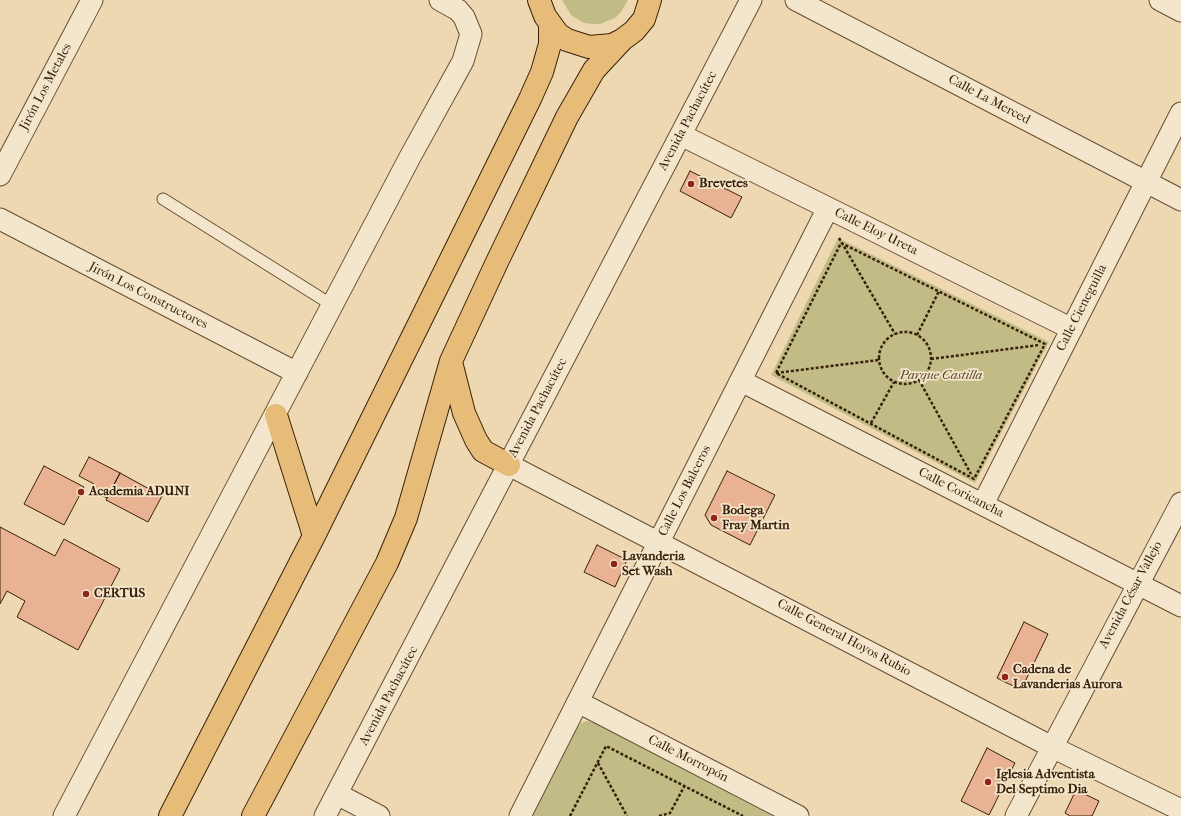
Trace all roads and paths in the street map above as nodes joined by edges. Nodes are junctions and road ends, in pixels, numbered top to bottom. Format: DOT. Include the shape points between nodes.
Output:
graph roads {
  1 [pos="92,0"];
  2 [pos="440,0"];
  3 [pos="539,0"];
  4 [pos="650,0"];
  5 [pos="751,0"];
  6 [pos="796,0"];
  7 [pos="1160,0"];
  8 [pos="1181,11"];
  9 [pos="550,26"];
  10 [pos="622,40"];
  11 [pos="1181,113"];
  12 [pos="681,135"];
  13 [pos="0,175"];
  14 [pos="1146,182"];
  15 [pos="163,199"];
  16 [pos="1181,200"];
  17 [pos="828,208"];
  18 [pos="0,219"];
  19 [pos="841,243"];
  20 [pos="939,291"];
  21 [pos="332,305"];
  22 [pos="1072,329"];
  23 [pos="895,334"];
  24 [pos="918,335"];
  25 [pos="1045,344"];
  26 [pos="931,359"];
  27 [pos="879,360"];
  28 [pos="451,361"];
  29 [pos="297,373"];
  30 [pos="776,373"];
  31 [pos="919,380"];
  32 [pos="740,381"];
  33 [pos="894,382"];
  34 [pos="276,415"];
  35 [pos="870,424"];
  36 [pos="509,465"];
  37 [pos="974,479"];
  38 [pos="1181,503"];
  39 [pos="983,504"];
  40 [pos="314,536"];
  41 [pos="659,542"];
  42 [pos="1137,583"];
  43 [pos="1181,606"];
  44 [pos="578,702"];
  45 [pos="1052,747"];
  46 [pos="598,762"];
  47 [pos="696,763"];
  48 [pos="685,786"];
  49 [pos="337,794"];
  50 [pos="1181,810"];
  51 [pos="671,815"];
  52 [pos="64,816"];
  53 [pos="170,816"];
  54 [pos="253,816"];
  55 [pos="325,816"];
  56 [pos="379,816"];
  57 [pos="520,816"];
  58 [pos="570,816"];
  59 [pos="627,816"];
  60 [pos="659,816"];
  61 [pos="743,816"];
  62 [pos="798,816"];
  63 [pos="1016,816"];
  1 -- 13 [label="street, Jirón Los Metales"];
  2 -- 21 [label="street" via="458,10 464,17 470,34 463,61"];
  3 -- 9 [label="main road"];
  4 -- 10 [label="main road" via="644,19"];
  5 -- 12 [label="street, Avenida Pachacútec"];
  6 -- 14 [label="street, Calle La Merced"];
  7 -- 8 [label="street"];
  9 -- 10 [label="main road" via="567,40 589,47 600,47"];
  9 -- 40 [label="main road" via="548,51 530,98"];
  10 -- 28 [label="main road" via="594,70 567,117"];
  11 -- 14 [label="street, Calle Cieneguilla"];
  12 -- 17 [label="street, Calle Eloy Ureta"];
  12 -- 36 [label="street, Avenida Pachacútec"];
  14 -- 16 [label="street, Calle La Merced"];
  14 -- 22 [label="street, Calle Cieneguilla"];
  15 -- 21 [label="lane"];
  17 -- 19 [label="path"];
  17 -- 22 [label="street, Calle Eloy Ureta"];
  17 -- 32 [label="street, Calle Los Balceros"];
  18 -- 29 [label="street, Jirón Los Constructores"];
  19 -- 20 [label="path"];
  19 -- 23 [label="path"];
  19 -- 30 [label="path"];
  20 -- 24 [label="path"];
  20 -- 25 [label="path"];
  21 -- 29 [label="street"];
  22 -- 25 [label="path"];
  22 -- 39 [label="street, Calle Cieneguilla"];
  23 -- 24 [label="path" via="909,332"];
  23 -- 27 [label="path" via="885,341"];
  24 -- 26 [label="path" via="929,348"];
  25 -- 26 [label="path"];
  25 -- 37 [label="path"];
  26 -- 31 [label="path" via="928,372"];
  27 -- 30 [label="path"];
  27 -- 33 [label="path" via="884,374"];
  28 -- 36 [label="main road" via="464,413 476,440 483,451"];
  28 -- 54 [label="main road" via="406,518 393,550"];
  29 -- 34 [label="street"];
  30 -- 32 [label="path"];
  30 -- 35 [label="path"];
  31 -- 33 [label="path" via="906,384"];
  31 -- 37 [label="path"];
  32 -- 39 [label="street, Calle Coricancha"];
  32 -- 41 [label="street, Calle Los Balceros"];
  33 -- 35 [label="path"];
  34 -- 40 [label="main road"];
  34 -- 52 [label="street"];
  35 -- 37 [label="path"];
  36 -- 41 [label="street, Calle General Hoyos Rubio"];
  36 -- 49 [label="street, Avenida Pachacútec"];
  37 -- 39 [label="path"];
  38 -- 42 [label="street, Avenida César Vallejo"];
  39 -- 42 [label="street, Calle Coricancha"];
  40 -- 53 [label="main road"];
  41 -- 44 [label="street, Calle Los Balceros"];
  41 -- 45 [label="street, Calle General Hoyos Rubio"];
  42 -- 43 [label="street, Calle Coricancha"];
  42 -- 45 [label="street, Avenida César Vallejo"];
  44 -- 47 [label="street, Calle Morropón"];
  44 -- 57 [label="street, Calle Los Balceros"];
  45 -- 50 [label="street, Calle General Hoyos Rubio"];
  45 -- 63 [label="street, Avenida César Vallejo"];
  46 -- 48 [label="path" via="606,746"];
  46 -- 58 [label="path"];
  46 -- 59 [label="path"];
  47 -- 48 [label="path"];
  47 -- 62 [label="street, Calle Morropón"];
  48 -- 51 [label="path"];
  48 -- 61 [label="path"];
  49 -- 55 [label="street, Avenida Pachacútec"];
  49 -- 56 [label="street"];
  51 -- 60 [label="path"];
}
